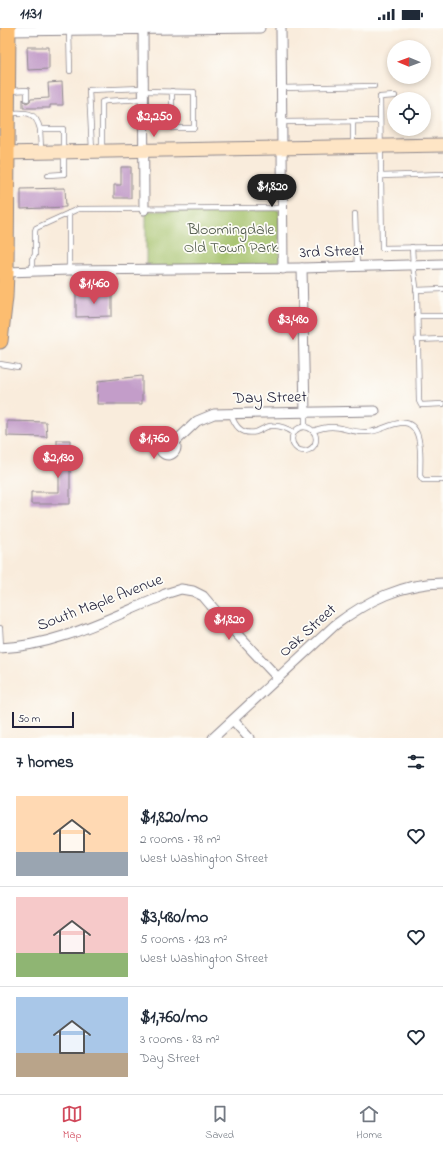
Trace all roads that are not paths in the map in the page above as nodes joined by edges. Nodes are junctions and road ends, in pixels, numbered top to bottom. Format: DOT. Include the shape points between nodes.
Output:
graph roads {
  1 [pos="201,28"];
  2 [pos="260,28"];
  3 [pos="281,28"];
  4 [pos="52,29"];
  5 [pos="69,29"];
  6 [pos="143,29"];
  7 [pos="8,30"];
  8 [pos="70,71"];
  9 [pos="374,86"];
  10 [pos="281,88"];
  11 [pos="8,91"];
  12 [pos="172,91"];
  13 [pos="143,93"];
  14 [pos="387,97"];
  15 [pos="27,99"];
  16 [pos="8,113"];
  17 [pos="353,121"];
  18 [pos="376,121"];
  19 [pos="281,122"];
  20 [pos="40,129"];
  21 [pos="443,145"];
  22 [pos="380,146"];
  23 [pos="353,147"];
  24 [pos="281,148"];
  25 [pos="143,150"];
  26 [pos="97,151"];
  27 [pos="41,152"];
  28 [pos="64,152"];
  29 [pos="3,153"];
  30 [pos="443,174"];
  31 [pos="48,175"];
  32 [pos="381,176"];
  33 [pos="282,208"];
  34 [pos="144,210"];
  35 [pos="68,213"];
  36 [pos="355,214"];
  37 [pos="443,246"];
  38 [pos="412,247"];
  39 [pos="443,264"];
  40 [pos="413,265"];
  41 [pos="357,267"];
  42 [pos="302,268"];
  43 [pos="283,269"];
  44 [pos="69,270"];
  45 [pos="6,272"];
  46 [pos="32,272"];
  47 [pos="443,289"];
  48 [pos="416,290"];
  49 [pos="417,316"];
  50 [pos="443,316"];
  51 [pos="443,339"];
  52 [pos="417,340"];
  53 [pos="0,341"];
  54 [pos="0,364"];
  55 [pos="18,367"];
  56 [pos="443,404"];
  57 [pos="375,412"];
  58 [pos="305,413"];
  59 [pos="231,414"];
  60 [pos="305,427"];
  61 [pos="313,431"];
  62 [pos="294,433"];
  63 [pos="175,442"];
  64 [pos="443,480"];
  65 [pos="443,583"];
  66 [pos="0,628"];
  67 [pos="1,648"];
  68 [pos="278,678"];
  69 [pos="233,720"];
  70 [pos="213,738"];
  71 [pos="249,738"];
  1 -- 2 [label="street"];
  1 -- 6 [label="street"];
  3 -- 10 [label="street"];
  4 -- 5 [label="street"];
  4 -- 7 [label="street"];
  5 -- 6 [label="street"];
  5 -- 8 [label="lane"];
  6 -- 13 [label="street"];
  7 -- 11 [label="main road"];
  9 -- 10 [label="lane"];
  10 -- 19 [label="street"];
  11 -- 15 [label="lane" via="27,90"];
  11 -- 16 [label="main road"];
  12 -- 12 [label="lane" via="194,92 194,128 172,128"];
  12 -- 13 [label="lane"];
  13 -- 25 [label="street"];
  13 -- 26 [label="lane" via="102,102"];
  13 -- 26 [label="lane" via="89,90"];
  14 -- 22 [label="lane" via="380,97"];
  16 -- 20 [label="lane" via="28,111 38,120"];
  16 -- 29 [label="main road"];
  17 -- 18 [label="lane"];
  17 -- 19 [label="lane"];
  17 -- 23 [label="lane"];
  19 -- 24 [label="street"];
  20 -- 27 [label="lane"];
  20 -- 28 [label="lane" via="63,129"];
  21 -- 22 [label="main road"];
  22 -- 23 [label="main road"];
  22 -- 32 [label="lane"];
  23 -- 24 [label="main road"];
  24 -- 25 [label="main road"];
  24 -- 33 [label="street"];
  25 -- 26 [label="main road"];
  25 -- 34 [label="street"];
  26 -- 28 [label="main road"];
  27 -- 28 [label="main road"];
  27 -- 29 [label="main road"];
  28 -- 31 [label="lane" via="64,174"];
  29 -- 45 [label="main road"];
  30 -- 32 [label="lane"];
  32 -- 38 [label="lane" via="382,248"];
  33 -- 34 [label="lane"];
  33 -- 43 [label="street"];
  34 -- 35 [label="lane" via="78,209"];
  35 -- 44 [label="lane"];
  35 -- 46 [label="lane" via="36,228"];
  36 -- 41 [label="lane"];
  37 -- 38 [label="lane"];
  38 -- 40 [label="lane"];
  39 -- 40 [label="street, 3rd Street"];
  40 -- 41 [label="street, 3rd Street"];
  40 -- 48 [label="lane"];
  41 -- 42 [label="street, 3rd Street"];
  42 -- 43 [label="street, 3rd Street"];
  42 -- 58 [label="street"];
  43 -- 44 [label="street, 3rd Street"];
  44 -- 46 [label="street, 3rd Street"];
  45 -- 46 [label="street, 3rd Street"];
  45 -- 53 [label="main road"];
  47 -- 48 [label="lane"];
  48 -- 49 [label="lane"];
  49 -- 50 [label="lane"];
  49 -- 52 [label="lane"];
  51 -- 52 [label="lane"];
  52 -- 56 [label="lane" via="418,401 421,405"];
  54 -- 55 [label="lane"];
  57 -- 58 [label="street, Day Street"];
  58 -- 59 [label="street, Day Street"];
  58 -- 60 [label="lane"];
  59 -- 62 [label="lane" via="234,424 245,432 275,426 288,428"];
  59 -- 63 [label="street, Day Street" via="205,417"];
  60 -- 61 [label="lane"];
  60 -- 62 [label="lane"];
  61 -- 62 [label="lane" via="316,436 315,443 307,450 300,450 294,444"];
  61 -- 64 [label="lane" via="335,426 368,432 401,423 408,424 420,439 420,476 423,480"];
  65 -- 68 [label="street, Oak Street" via="418,585 395,591 358,608 335,625"];
  66 -- 67 [label="lane"];
  67 -- 68 [label="street, South Maple Avenue" via="53,639 181,589 203,596"];
  68 -- 69 [label="street, Oak Street"];
  69 -- 70 [label="street, Oak Street"];
  69 -- 71 [label="street"];
}
